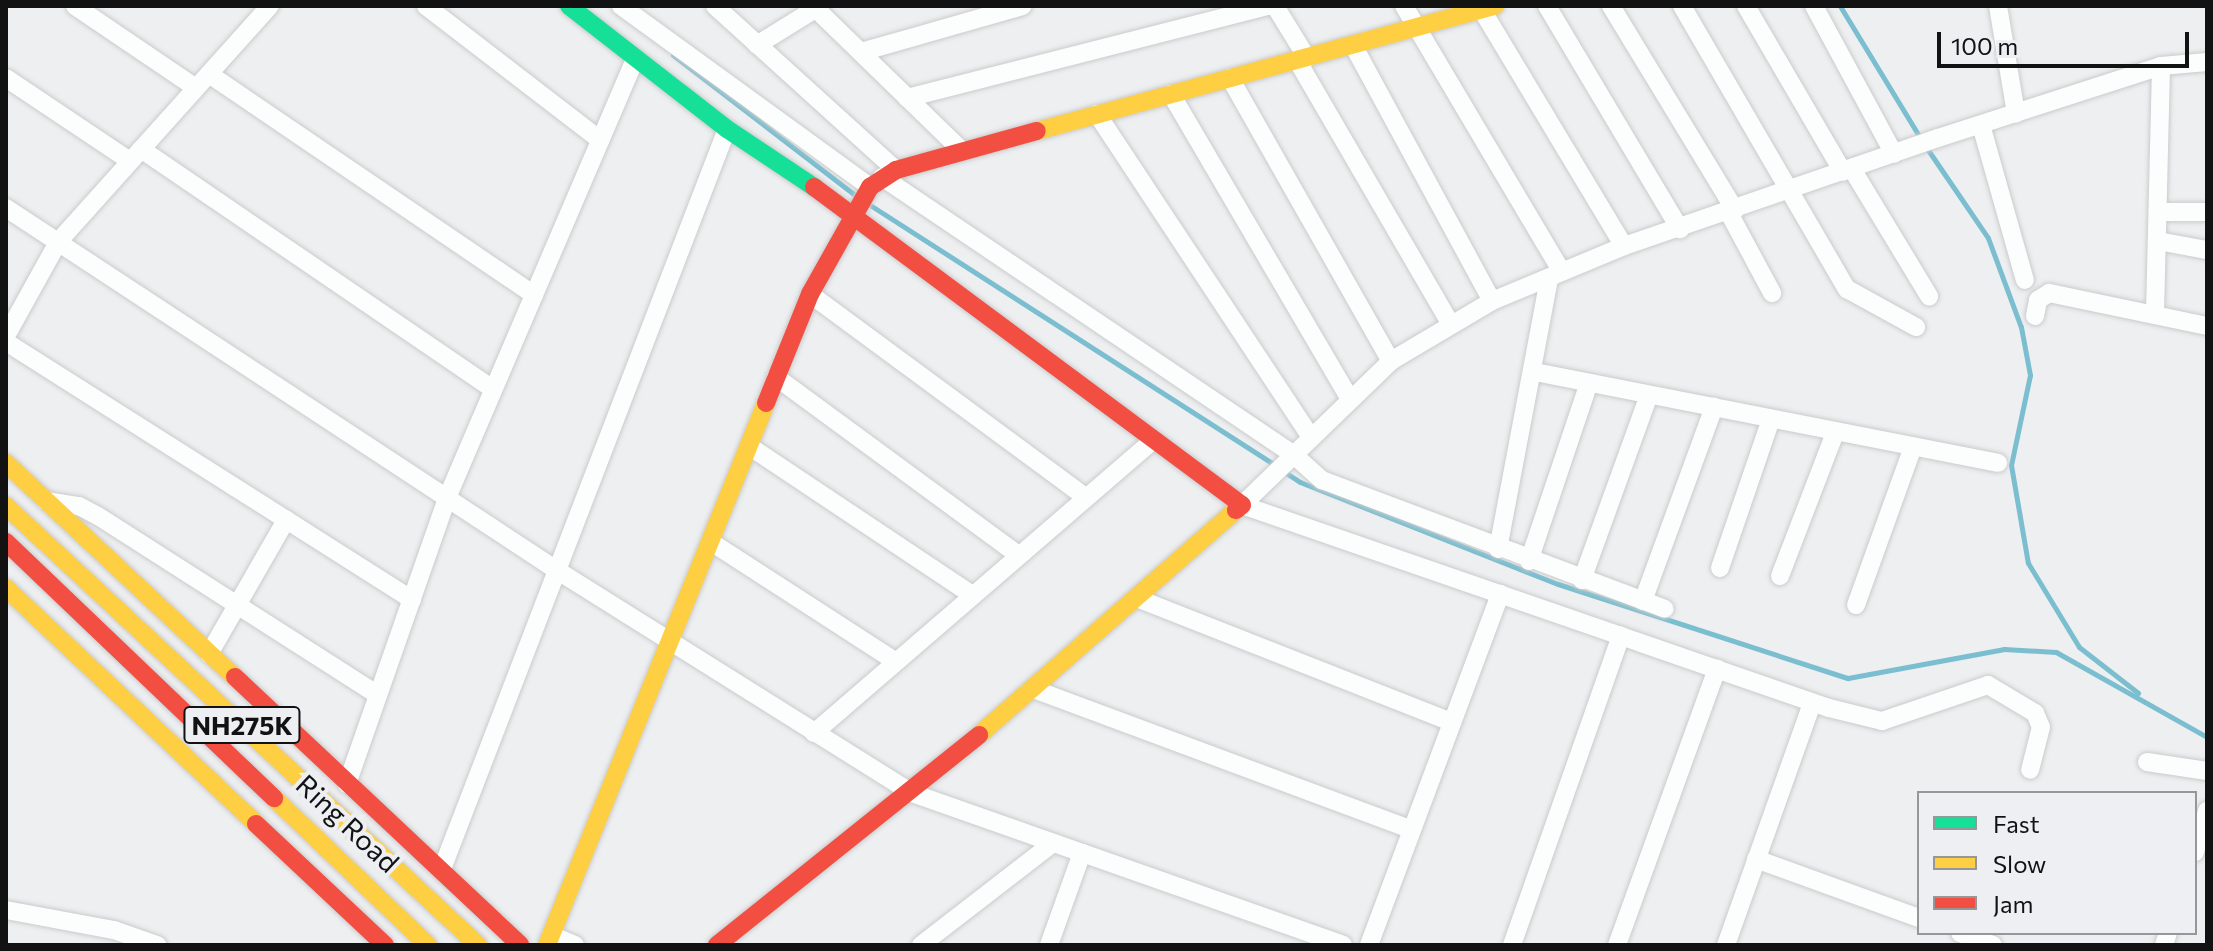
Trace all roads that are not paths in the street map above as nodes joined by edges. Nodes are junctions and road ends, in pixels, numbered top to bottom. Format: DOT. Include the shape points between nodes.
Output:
graph roads {
  1 [pos="270,6"];
  2 [pos="426,6"];
  3 [pos="569,6"];
  4 [pos="621,6"];
  5 [pos="715,6"];
  6 [pos="1023,6"];
  7 [pos="1272,6"];
  8 [pos="1404,6"];
  9 [pos="1547,6"];
  10 [pos="1611,6"];
  11 [pos="1682,6"];
  12 [pos="1746,6"];
  13 [pos="1814,6"];
  14 [pos="1998,6"];
  15 [pos="816,7"];
  16 [pos="1489,8"];
  17 [pos="88,9"];
  18 [pos="1417,27"];
  19 [pos="757,45"];
  20 [pos="1353,45"];
  21 [pos="861,52"];
  22 [pos="635,59"];
  23 [pos="1302,59"];
  24 [pos="2207,62"];
  25 [pos="2161,66"];
  26 [pos="209,74"];
  27 [pos="6,78"];
  28 [pos="1230,78"];
  29 [pos="196,88"];
  30 [pos="1171,94"];
  31 [pos="907,98"];
  32 [pos="1097,114"];
  33 [pos="2016,114"];
  34 [pos="1981,125"];
  35 [pos="727,129"];
  36 [pos="600,140"];
  37 [pos="962,151"];
  38 [pos="1899,152"];
  39 [pos="136,155"];
  40 [pos="1847,171"];
  41 [pos="871,190"];
  42 [pos="1793,190"];
  43 [pos="6,208"];
  44 [pos="1732,212"];
  45 [pos="2159,212"];
  46 [pos="2207,212"];
  47 [pos="1680,229"];
  48 [pos="2158,241"];
  49 [pos="58,242"];
  50 [pos="1624,246"];
  51 [pos="2207,250"];
  52 [pos="1556,275"];
  53 [pos="2025,280"];
  54 [pos="1772,293"];
  55 [pos="810,294"];
  56 [pos="534,295"];
  57 [pos="1929,296"];
  58 [pos="1492,301"];
  59 [pos="2155,313"];
  60 [pos="2035,316"];
  61 [pos="1451,325"];
  62 [pos="2207,326"];
  63 [pos="1916,327"];
  64 [pos="6,336"];
  65 [pos="6,342"];
  66 [pos="1391,361"];
  67 [pos="1535,372"];
  68 [pos="776,377"];
  69 [pos="1589,383"];
  70 [pos="493,389"];
  71 [pos="1649,395"];
  72 [pos="1350,399"];
  73 [pos="1714,407"];
  74 [pos="1771,419"];
  75 [pos="1835,433"];
  76 [pos="1310,436"];
  77 [pos="1151,442"];
  78 [pos="749,446"];
  79 [pos="1913,447"];
  80 [pos="1290,459"];
  81 [pos="6,463"];
  82 [pos="1998,463"];
  83 [pos="1083,495"];
  84 [pos="447,498"];
  85 [pos="46,501"];
  86 [pos="1242,505"];
  87 [pos="6,506"];
  88 [pos="286,520"];
  89 [pos="6,542"];
  90 [pos="711,542"];
  91 [pos="1498,549"];
  92 [pos="1017,554"];
  93 [pos="1529,561"];
  94 [pos="1720,568"];
  95 [pos="558,571"];
  96 [pos="1780,576"];
  97 [pos="1582,580"];
  98 [pos="6,588"];
  99 [pos="971,594"];
  100 [pos="1500,594"];
  101 [pos="1139,599"];
  102 [pos="412,600"];
  103 [pos="1643,601"];
  104 [pos="237,605"];
  105 [pos="1856,605"];
  106 [pos="1665,609"];
  107 [pos="1621,636"];
  108 [pos="670,642"];
  109 [pos="209,654"];
  110 [pos="895,661"];
  111 [pos="1717,669"];
  112 [pos="1036,690"];
  113 [pos="378,695"];
  114 [pos="1812,703"];
  115 [pos="1452,722"];
  116 [pos="814,733"];
  117 [pos="2147,762"];
  118 [pos="2030,770"];
  119 [pos="2207,771"];
  120 [pos="347,784"];
  121 [pos="912,793"];
  122 [pos="2207,811"];
  123 [pos="1412,830"];
  124 [pos="1053,843"];
  125 [pos="2197,845"];
  126 [pos="1082,853"];
  127 [pos="1756,859"];
  128 [pos="442,869"];
  129 [pos="6,910"];
  130 [pos="1917,917"];
  131 [pos="1966,935"];
  132 [pos="549,940"];
  133 [pos="925,943"];
  134 [pos="1730,944"];
  135 [pos="157,945"];
  136 [pos="385,945"];
  137 [pos="428,945"];
  138 [pos="478,945"];
  139 [pos="520,945"];
  140 [pos="575,945"];
  141 [pos="717,945"];
  142 [pos="1049,945"];
  143 [pos="1343,945"];
  144 [pos="1369,945"];
  145 [pos="1512,945"];
  146 [pos="1617,945"];
  147 [pos="1993,945"];
  1 -- 26 [label="street"];
  2 -- 36 [label="street"];
  3 -- 22 [label="main road"];
  4 -- 41 [label="street"];
  5 -- 19 [label="street"];
  6 -- 21 [label="street"];
  7 -- 23 [label="street"];
  7 -- 31 [label="street"];
  8 -- 18 [label="street"];
  9 -- 47 [label="street"];
  10 -- 44 [label="street"];
  11 -- 42 [label="street"];
  12 -- 40 [label="street"];
  13 -- 38 [label="street"];
  14 -- 33 [label="street"];
  15 -- 19 [label="street"];
  15 -- 21 [label="street"];
  16 -- 18 [label="main road"];
  16 -- 50 [label="street"];
  17 -- 29 [label="street"];
  18 -- 20 [label="main road"];
  18 -- 52 [label="street"];
  19 -- 41 [label="street"];
  20 -- 23 [label="main road"];
  20 -- 58 [label="street"];
  21 -- 31 [label="street"];
  22 -- 35 [label="main road"];
  22 -- 36 [label="street"];
  23 -- 28 [label="main road"];
  23 -- 61 [label="street"];
  24 -- 25 [label="street"];
  25 -- 33 [label="street"];
  25 -- 45 [label="street"];
  26 -- 29 [label="street"];
  26 -- 56 [label="street"];
  27 -- 39 [label="street"];
  28 -- 30 [label="main road"];
  28 -- 66 [label="street"];
  29 -- 39 [label="street"];
  30 -- 32 [label="main road"];
  30 -- 72 [label="street"];
  31 -- 37 [label="street"];
  32 -- 37 [label="main road"];
  32 -- 76 [label="street"];
  33 -- 34 [label="street"];
  34 -- 38 [label="street"];
  34 -- 53 [label="street"];
  35 -- 41 [label="main road"];
  35 -- 95 [label="street"];
  36 -- 56 [label="street"];
  37 -- 41 [label="main road"];
  38 -- 40 [label="street"];
  39 -- 49 [label="street"];
  39 -- 70 [label="street"];
  40 -- 42 [label="street"];
  40 -- 57 [label="street"];
  41 -- 55 [label="main road"];
  41 -- 77 [label="main road"];
  41 -- 80 [label="street"];
  42 -- 44 [label="street"];
  42 -- 63 [label="street" via="1847,289"];
  43 -- 49 [label="street"];
  44 -- 47 [label="street"];
  44 -- 54 [label="street"];
  45 -- 46 [label="street"];
  45 -- 48 [label="street"];
  47 -- 50 [label="street"];
  48 -- 51 [label="street"];
  48 -- 59 [label="street"];
  49 -- 64 [label="street"];
  49 -- 84 [label="street"];
  50 -- 52 [label="street"];
  52 -- 58 [label="street"];
  52 -- 67 [label="street"];
  55 -- 68 [label="main road"];
  55 -- 83 [label="street"];
  56 -- 70 [label="street"];
  58 -- 61 [label="street"];
  59 -- 60 [label="street" via="2049,293 2038,300"];
  59 -- 62 [label="street"];
  61 -- 66 [label="street"];
  65 -- 88 [label="street"];
  66 -- 72 [label="street"];
  67 -- 69 [label="street"];
  67 -- 91 [label="street"];
  68 -- 78 [label="main road"];
  68 -- 92 [label="street"];
  69 -- 71 [label="street"];
  69 -- 93 [label="street"];
  70 -- 84 [label="street"];
  71 -- 73 [label="street"];
  71 -- 97 [label="street"];
  72 -- 76 [label="street"];
  73 -- 74 [label="street"];
  73 -- 103 [label="street"];
  74 -- 75 [label="street"];
  74 -- 94 [label="street"];
  75 -- 79 [label="street"];
  75 -- 96 [label="street"];
  76 -- 80 [label="street"];
  77 -- 83 [label="street"];
  77 -- 86 [label="main road"];
  78 -- 90 [label="main road"];
  78 -- 99 [label="street"];
  79 -- 82 [label="street"];
  79 -- 105 [label="street"];
  80 -- 86 [label="street"];
  80 -- 91 [label="street" via="1322,480"];
  81 -- 85 [label="main road"];
  83 -- 92 [label="street"];
  84 -- 95 [label="street"];
  84 -- 102 [label="street"];
  85 -- 104 [label="street" via="79,506 98,516"];
  85 -- 109 [label="main road"];
  86 -- 100 [label="street"];
  86 -- 101 [label="main road"];
  87 -- 138 [label="main road, Ring Road / NH275K"];
  88 -- 102 [label="street"];
  88 -- 104 [label="street"];
  89 -- 137 [label="main road, Ring Road / NH275K"];
  90 -- 108 [label="main road"];
  90 -- 110 [label="street"];
  91 -- 93 [label="street"];
  92 -- 99 [label="street"];
  93 -- 97 [label="street"];
  95 -- 108 [label="street"];
  95 -- 128 [label="street"];
  97 -- 103 [label="street"];
  98 -- 136 [label="main road"];
  99 -- 110 [label="street"];
  100 -- 107 [label="street"];
  100 -- 115 [label="street"];
  101 -- 112 [label="main road"];
  101 -- 115 [label="street"];
  102 -- 113 [label="street"];
  103 -- 106 [label="street"];
  104 -- 109 [label="street"];
  104 -- 113 [label="street"];
  107 -- 111 [label="street"];
  107 -- 145 [label="street"];
  108 -- 116 [label="street"];
  108 -- 132 [label="main road"];
  109 -- 120 [label="main road"];
  110 -- 116 [label="street"];
  111 -- 114 [label="street"];
  111 -- 146 [label="street"];
  112 -- 121 [label="main road"];
  112 -- 123 [label="street"];
  113 -- 120 [label="street"];
  114 -- 118 [label="street" via="1882,721 1988,685 2035,713 2041,727"];
  114 -- 127 [label="street"];
  115 -- 123 [label="street"];
  116 -- 121 [label="street"];
  117 -- 119 [label="street"];
  120 -- 128 [label="main road"];
  121 -- 124 [label="street"];
  121 -- 141 [label="main road"];
  122 -- 125 [label="street"];
  123 -- 144 [label="street"];
  124 -- 126 [label="street"];
  124 -- 133 [label="street"];
  126 -- 142 [label="street"];
  126 -- 143 [label="street"];
  127 -- 130 [label="street"];
  127 -- 134 [label="street"];
  128 -- 139 [label="main road"];
  129 -- 135 [label="street" via="114,930"];
  131 -- 147 [label="street"];
  132 -- 140 [label="street"];
}
